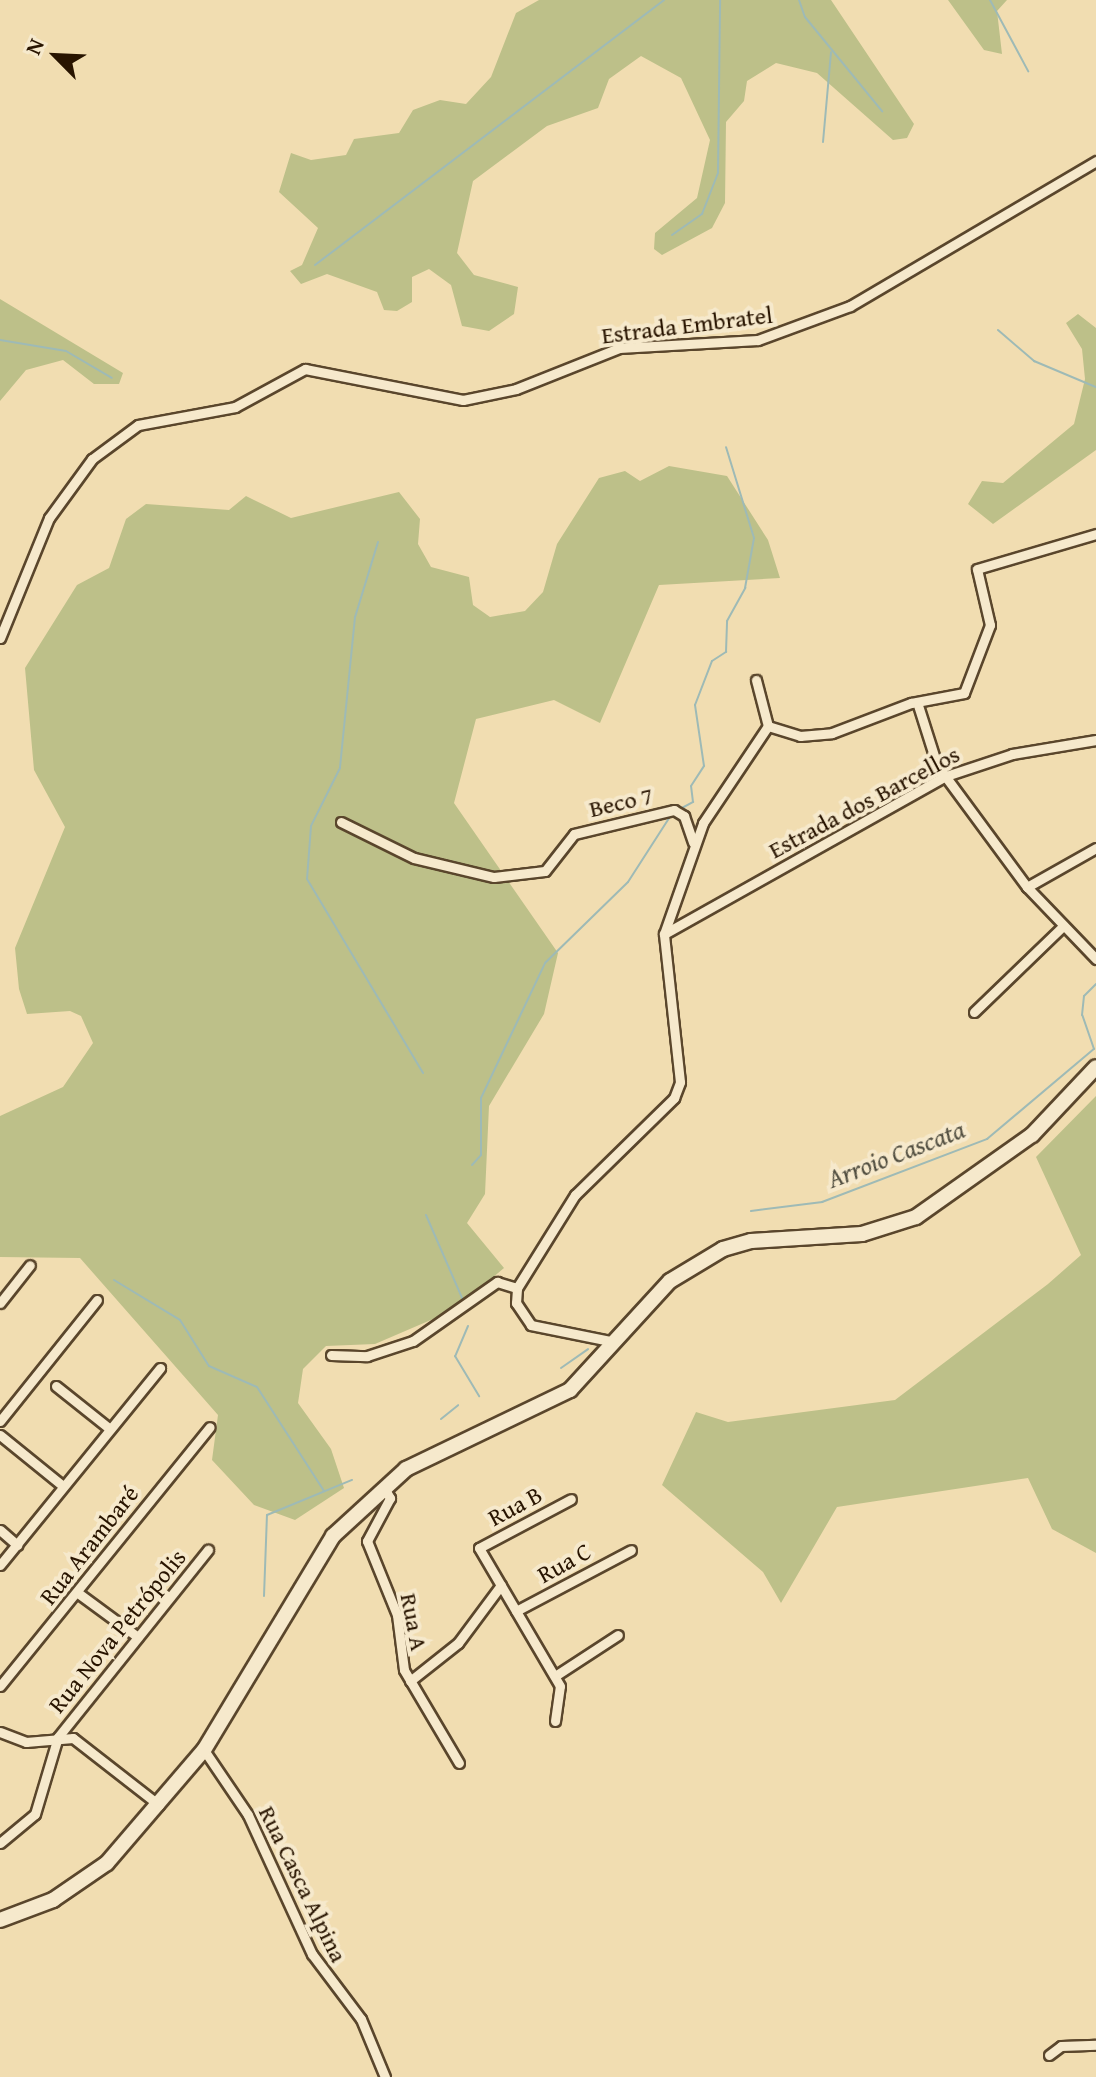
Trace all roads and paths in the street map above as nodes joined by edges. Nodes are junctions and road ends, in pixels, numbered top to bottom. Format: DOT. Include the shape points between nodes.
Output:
graph roads {
  1 [pos="1096,161"];
  2 [pos="1092,536"];
  3 [pos="1096,545"];
  4 [pos="0,638"];
  5 [pos="756,680"];
  6 [pos="917,702"];
  7 [pos="768,726"];
  8 [pos="1096,740"];
  9 [pos="946,776"];
  10 [pos="341,822"];
  11 [pos="693,842"];
  12 [pos="1096,848"];
  13 [pos="1027,887"];
  14 [pos="1063,926"];
  15 [pos="664,934"];
  16 [pos="1096,959"];
  17 [pos="974,1012"];
  18 [pos="1096,1067"];
  19 [pos="30,1265"];
  20 [pos="517,1288"];
  21 [pos="97,1300"];
  22 [pos="0,1303"];
  23 [pos="616,1342"];
  24 [pos="331,1355"];
  25 [pos="160,1368"];
  26 [pos="56,1386"];
  27 [pos="0,1421"];
  28 [pos="210,1427"];
  29 [pos="110,1429"];
  30 [pos="0,1435"];
  31 [pos="63,1486"];
  32 [pos="384,1488"];
  33 [pos="571,1499"];
  34 [pos="0,1530"];
  35 [pos="17,1545"];
  36 [pos="208,1550"];
  37 [pos="631,1550"];
  38 [pos="0,1565"];
  39 [pos="501,1585"];
  40 [pos="78,1593"];
  41 [pos="516,1611"];
  42 [pos="618,1635"];
  43 [pos="138,1637"];
  44 [pos="555,1676"];
  45 [pos="410,1681"];
  46 [pos="0,1686"];
  47 [pos="555,1721"];
  48 [pos="0,1732"];
  49 [pos="58,1737"];
  50 [pos="204,1750"];
  51 [pos="459,1763"];
  52 [pos="159,1805"];
  53 [pos="0,1843"];
  54 [pos="0,1920"];
  55 [pos="1096,2045"];
  56 [pos="1049,2055"];
  57 [pos="385,2077"];
  1 -- 4 [label="street, Estrada Embratel" via="948,254 827,317 770,337 619,348 516,389 463,400 305,369 235,407 138,425 92,459 49,518"];
  2 -- 3 [label="street"];
  2 -- 6 [label="street" via="977,569 990,619 977,672 964,693"];
  5 -- 7 [label="street"];
  6 -- 7 [label="street" via="832,733 800,736"];
  6 -- 9 [label="street"];
  7 -- 11 [label="street"];
  8 -- 9 [label="street, Estrada dos Barcellos" via="1012,754"];
  9 -- 13 [label="street"];
  9 -- 15 [label="street, Estrada dos Barcellos"];
  10 -- 11 [label="street, Beco 7" via="414,858 508,877 545,871 574,834 674,810 684,816"];
  11 -- 15 [label="street"];
  12 -- 13 [label="street"];
  13 -- 14 [label="street"];
  14 -- 16 [label="street"];
  14 -- 17 [label="street"];
  15 -- 20 [label="street" via="677,1090 575,1195"];
  18 -- 23 [label="main road" via="1032,1135 916,1217 862,1234 723,1249 670,1281"];
  19 -- 22 [label="street"];
  20 -- 23 [label="street" via="516,1303 531,1325"];
  20 -- 24 [label="street" via="497,1282 413,1341 367,1356"];
  21 -- 27 [label="street"];
  23 -- 32 [label="main road" via="570,1390 418,1462"];
  25 -- 29 [label="street"];
  26 -- 29 [label="street"];
  28 -- 40 [label="street, Rua Arambaré"];
  29 -- 31 [label="street"];
  30 -- 31 [label="street"];
  31 -- 35 [label="street"];
  32 -- 45 [label="street, Rua A" via="390,1498 367,1541 397,1615 397,1651"];
  32 -- 50 [label="main road" via="321,1551"];
  33 -- 39 [label="street, Rua B" via="479,1548"];
  34 -- 35 [label="street"];
  35 -- 38 [label="street"];
  36 -- 43 [label="street, Rua Nova Petrópolis"];
  37 -- 41 [label="street, Rua C"];
  39 -- 41 [label="street"];
  39 -- 45 [label="street" via="458,1643"];
  40 -- 43 [label="street"];
  40 -- 46 [label="street, Rua Arambaré"];
  41 -- 44 [label="street"];
  42 -- 44 [label="street"];
  43 -- 49 [label="street, Rua Nova Petrópolis"];
  44 -- 47 [label="street" via="563,1696"];
  45 -- 51 [label="street, Rua A"];
  48 -- 49 [label="street" via="26,1742"];
  49 -- 52 [label="street" via="84,1744"];
  49 -- 53 [label="street" via="35,1814"];
  50 -- 52 [label="main road"];
  50 -- 57 [label="street, Rua Casca Alpina" via="248,1815 312,1954 361,2019"];
  52 -- 54 [label="main road" via="107,1863 53,1900"];
  55 -- 56 [label="street" via="1061,2046"];
}
